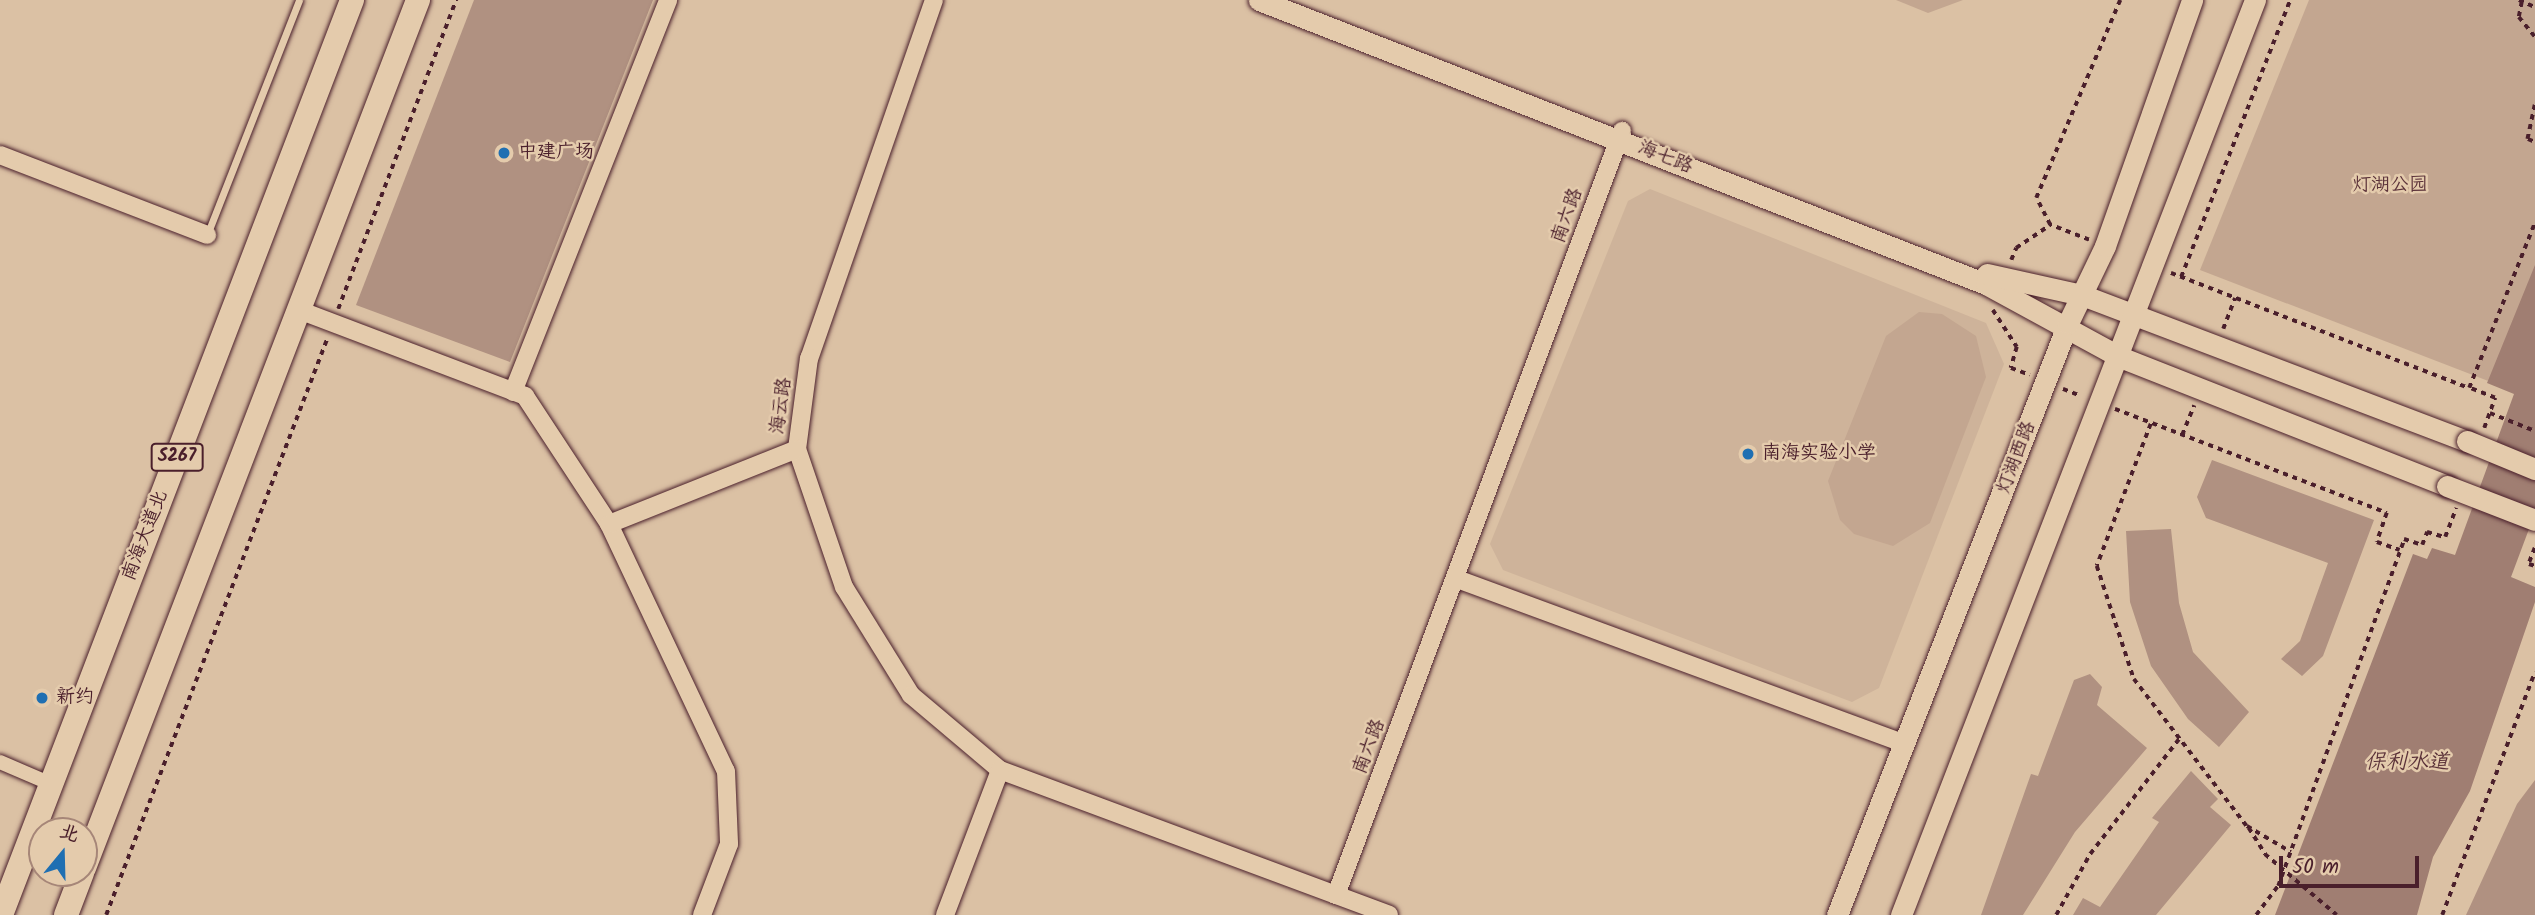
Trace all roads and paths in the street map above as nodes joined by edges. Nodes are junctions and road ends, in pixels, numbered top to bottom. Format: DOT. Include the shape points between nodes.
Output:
graph roads {
  1 [pos="299,0"];
  2 [pos="352,0"];
  3 [pos="418,0"];
  4 [pos="456,0"];
  5 [pos="668,0"];
  6 [pos="934,0"];
  7 [pos="1259,0"];
  8 [pos="1285,0"];
  9 [pos="2120,0"];
  10 [pos="2193,0"];
  11 [pos="2255,0"];
  12 [pos="2290,0"];
  13 [pos="2520,1"];
  14 [pos="2535,7"];
  15 [pos="2535,37"];
  16 [pos="2535,105"];
  17 [pos="1621,135"];
  18 [pos="2535,142"];
  19 [pos="0,155"];
  20 [pos="2535,222"];
  21 [pos="2050,225"];
  22 [pos="207,236"];
  23 [pos="2105,246"];
  24 [pos="2154,266"];
  25 [pos="2181,277"];
  26 [pos="2002,284"];
  27 [pos="2082,295"];
  28 [pos="2235,298"];
  29 [pos="299,310"];
  30 [pos="2136,314"];
  31 [pos="333,323"];
  32 [pos="2068,323"];
  33 [pos="2217,344"];
  34 [pos="2120,357"];
  35 [pos="2046,382"];
  36 [pos="2469,388"];
  37 [pos="513,391"];
  38 [pos="2199,391"];
  39 [pos="2098,403"];
  40 [pos="2490,413"];
  41 [pos="2151,424"];
  42 [pos="2535,430"];
  43 [pos="2182,435"];
  44 [pos="2474,440"];
  45 [pos="797,449"];
  46 [pos="2535,469"];
  47 [pos="2453,493"];
  48 [pos="2535,520"];
  49 [pos="609,524"];
  50 [pos="2535,548"];
  51 [pos="2400,550"];
  52 [pos="2535,566"];
  53 [pos="1457,579"];
  54 [pos="2535,672"];
  55 [pos="2179,738"];
  56 [pos="1906,744"];
  57 [pos="0,762"];
  58 [pos="1000,770"];
  59 [pos="51,784"];
  60 [pos="2248,826"];
  61 [pos="98,832"];
  62 [pos="2291,852"];
  63 [pos="77,887"];
  64 [pos="1336,895"];
  65 [pos="1,915"];
  66 [pos="66,915"];
  67 [pos="106,915"];
  68 [pos="702,915"];
  69 [pos="945,915"];
  70 [pos="1389,915"];
  71 [pos="1837,915"];
  72 [pos="1901,915"];
  73 [pos="2056,915"];
  74 [pos="2256,915"];
  75 [pos="2337,915"];
  76 [pos="2442,915"];
  1 -- 22 [label="lane"];
  2 -- 59 [label="highway, 南海大道北 / S267"];
  3 -- 29 [label="highway"];
  4 -- 31 [label="path"];
  5 -- 37 [label="street"];
  6 -- 45 [label="street, 海云路" via="810,358"];
  7 -- 17 [label="main road, 海七路"];
  8 -- 17 [label="main road, 海七路"];
  9 -- 21 [label="path" via="2036,198"];
  10 -- 23 [label="main road, 灯湖西路"];
  11 -- 24 [label="main road"];
  12 -- 25 [label="path"];
  13 -- 14 [label="path"];
  13 -- 15 [label="path" via="2519,17"];
  16 -- 18 [label="path" via="2528,139"];
  17 -- 26 [label="main road, 海七路"];
  17 -- 53 [label="street, 南六路"];
  19 -- 22 [label="street"];
  20 -- 36 [label="path"];
  21 -- 23 [label="path"];
  21 -- 26 [label="path" via="2016,248"];
  23 -- 27 [label="main road, 灯湖西路"];
  24 -- 25 [label="path"];
  24 -- 30 [label="main road"];
  25 -- 28 [label="path"];
  26 -- 27 [label="main road, 海七路"];
  26 -- 32 [label="main road, 海七路"];
  26 -- 35 [label="path" via="1991,315 2007,324 2017,347 2011,368"];
  27 -- 30 [label="main road, 海七路"];
  27 -- 32 [label="main road, 灯湖西路"];
  28 -- 33 [label="path"];
  28 -- 36 [label="path"];
  29 -- 31 [label="street"];
  29 -- 61 [label="highway"];
  30 -- 33 [label="main road, 海七路"];
  30 -- 34 [label="main road"];
  31 -- 37 [label="street"];
  31 -- 67 [label="path"];
  32 -- 34 [label="main road, 海七路"];
  32 -- 35 [label="main road, 灯湖西路"];
  33 -- 44 [label="main road, 海七路"];
  34 -- 38 [label="main road, 海七路"];
  34 -- 39 [label="main road"];
  35 -- 39 [label="path"];
  35 -- 56 [label="main road, 灯湖西路"];
  36 -- 40 [label="path" via="2496,398"];
  37 -- 49 [label="street" via="525,396"];
  38 -- 43 [label="path"];
  38 -- 47 [label="main road, 海七路"];
  39 -- 41 [label="path"];
  39 -- 72 [label="main road"];
  40 -- 42 [label="path"];
  40 -- 44 [label="path"];
  41 -- 43 [label="path"];
  41 -- 55 [label="path" via="2097,566 2134,679"];
  43 -- 51 [label="path" via="2387,513 2376,542"];
  44 -- 46 [label="main road, bridge"];
  45 -- 49 [label="street"];
  45 -- 58 [label="street, 海云路" via="844,587 911,695"];
  47 -- 48 [label="main road, 海七路, bridge"];
  47 -- 51 [label="path" via="2445,537 2427,532 2421,545 2404,539"];
  49 -- 68 [label="street" via="726,771 729,844"];
  50 -- 52 [label="path" via="2529,564"];
  51 -- 62 [label="path"];
  53 -- 56 [label="street"];
  53 -- 64 [label="street, 南六路"];
  54 -- 76 [label="path"];
  55 -- 60 [label="path"];
  55 -- 73 [label="path" via="2090,854"];
  56 -- 71 [label="main road, 灯湖西路"];
  57 -- 59 [label="street"];
  58 -- 64 [label="street"];
  58 -- 69 [label="street"];
  59 -- 65 [label="highway, 南海大道北 / S267"];
  60 -- 62 [label="path"];
  60 -- 75 [label="path, bridge" via="2265,854"];
  62 -- 74 [label="path" via="2278,886"];
  63 -- 66 [label="highway"];
  64 -- 70 [label="street"];
}
